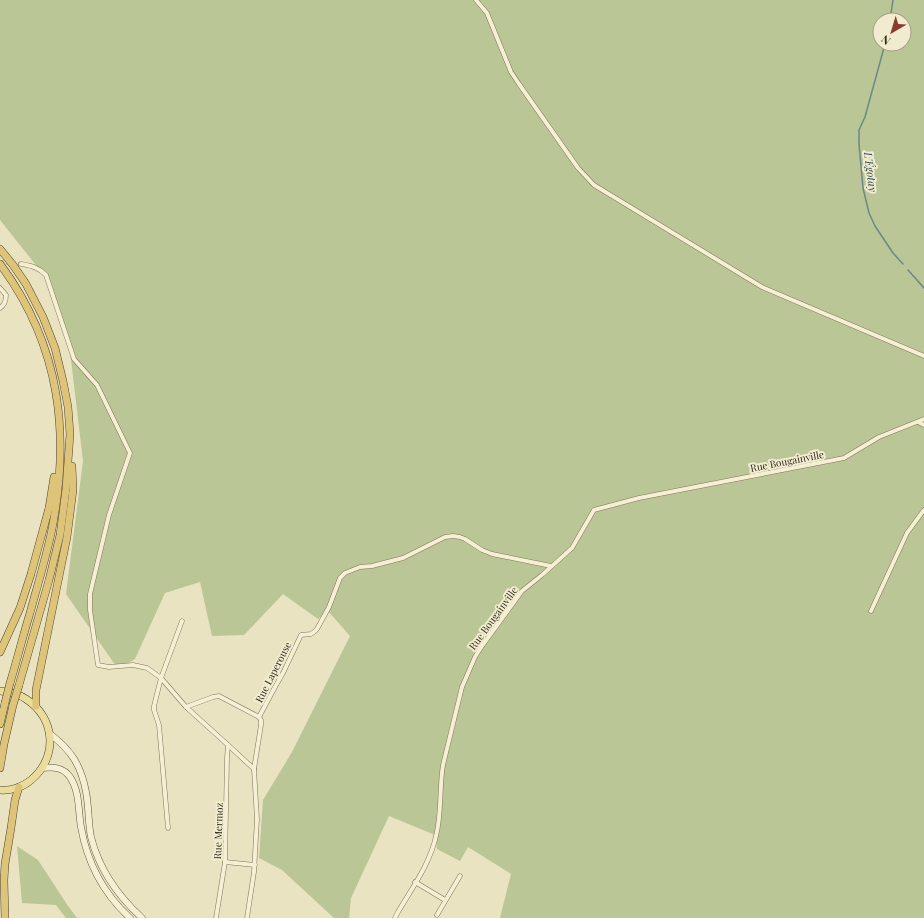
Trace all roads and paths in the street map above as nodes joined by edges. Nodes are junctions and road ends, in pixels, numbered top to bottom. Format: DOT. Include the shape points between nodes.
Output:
graph roads {
  1 [pos="476,0"];
  2 [pos="0,248"];
  3 [pos="0,264"];
  4 [pos="21,264"];
  5 [pos="0,288"];
  6 [pos="0,308"];
  7 [pos="924,356"];
  8 [pos="56,395"];
  9 [pos="924,419"];
  10 [pos="918,422"];
  11 [pos="924,425"];
  12 [pos="70,434"];
  13 [pos="924,510"];
  14 [pos="552,566"];
  15 [pos="871,611"];
  16 [pos="182,621"];
  17 [pos="0,652"];
  18 [pos="161,678"];
  19 [pos="0,691"];
  20 [pos="36,706"];
  21 [pos="186,707"];
  22 [pos="259,717"];
  23 [pos="0,724"];
  24 [pos="50,734"];
  25 [pos="228,745"];
  26 [pos="0,768"];
  27 [pos="42,768"];
  28 [pos="254,769"];
  29 [pos="19,788"];
  30 [pos="0,790"];
  31 [pos="168,828"];
  32 [pos="225,862"];
  33 [pos="255,865"];
  34 [pos="460,876"];
  35 [pos="415,882"];
  36 [pos="445,900"];
  37 [pos="437,915"];
  38 [pos="5,918"];
  39 [pos="130,918"];
  40 [pos="142,918"];
  41 [pos="216,918"];
  42 [pos="247,918"];
  43 [pos="395,918"];
  1 -- 7 [label="street" via="487,13 511,72 578,168 594,185 762,287"];
  2 -- 12 [label="highway" via="26,284 55,348 64,381"];
  3 -- 8 [label="highway" via="34,321 46,352"];
  4 -- 18 [label="street" via="32,266 46,275 74,359 97,385 130,453 109,515 90,594 98,665 109,668 133,665 147,668"];
  5 -- 6 [label="street" via="6,295 6,302"];
  8 -- 17 [label="highway" via="57,450 49,508 20,608"];
  8 -- 23 [label="highway, bridge" via="61,445 51,534"];
  9 -- 10 [label="street, Rue Bougainville"];
  10 -- 11 [label="street"];
  10 -- 14 [label="street, Rue Bougainville" via="879,437 844,458 639,498 594,510 572,548"];
  12 -- 20 [label="highway" via="73,490 60,575 36,690"];
  12 -- 26 [label="highway, bridge" via="60,535 50,580 13,705"];
  13 -- 15 [label="street" via="907,533"];
  14 -- 22 [label="street, Rue Laperouse" via="492,554 465,539 453,536 445,537 403,558 344,573 317,629 311,634 301,635"];
  14 -- 35 [label="street, Rue Bougainville" via="522,592 482,646 462,687 441,776 436,836 427,863"];
  16 -- 18 [label="street"];
  18 -- 21 [label="street"];
  18 -- 31 [label="street" via="154,710 159,725"];
  19 -- 20 [label="main road" via="26,698"];
  20 -- 24 [label="main road"];
  21 -- 22 [label="street" via="220,696"];
  21 -- 25 [label="street"];
  22 -- 28 [label="street, Rue Laperouse" via="262,725"];
  24 -- 27 [label="main road" via="48,758"];
  24 -- 40 [label="main road" via="66,747 80,770 86,792 91,836 102,868 119,894"];
  25 -- 28 [label="street"];
  25 -- 32 [label="street, Rue Mermoz"];
  27 -- 29 [label="main road" via="28,783"];
  27 -- 39 [label="main road" via="58,768 71,778 77,792 81,827 90,860 109,895"];
  28 -- 33 [label="street, Rue Laperouse" via="257,819"];
  29 -- 30 [label="main road"];
  29 -- 38 [label="highway" via="5,864"];
  32 -- 33 [label="street"];
  32 -- 41 [label="street, Rue Mermoz"];
  33 -- 42 [label="street, Rue Laperouse"];
  34 -- 36 [label="street"];
  35 -- 36 [label="street"];
  35 -- 43 [label="street, Rue Bougainville"];
  36 -- 37 [label="street"];
}
